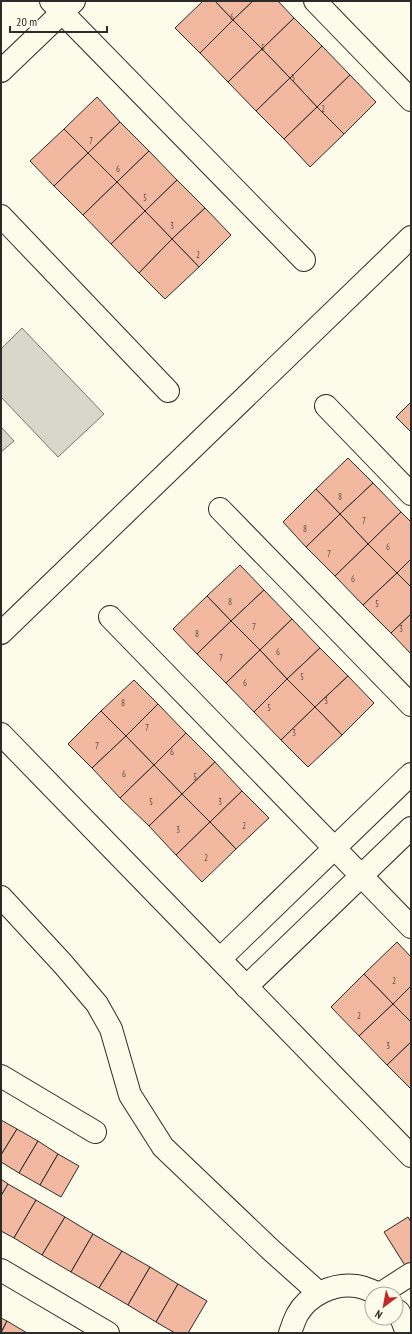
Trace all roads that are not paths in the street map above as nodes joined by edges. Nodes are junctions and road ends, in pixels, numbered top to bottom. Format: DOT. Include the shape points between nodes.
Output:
graph roads {
  1 [pos="315,1"];
  2 [pos="62,5"];
  3 [pos="1,71"];
  4 [pos="411,100"];
  5 [pos="1,216"];
  6 [pos="411,237"];
  7 [pos="304,260"];
  8 [pos="168,392"];
  9 [pos="326,406"];
  10 [pos="411,494"];
  11 [pos="220,509"];
  12 [pos="110,617"];
  13 [pos="1,633"];
  14 [pos="411,705"];
  15 [pos="1,734"];
  16 [pos="411,774"];
  17 [pos="411,828"];
  18 [pos="334,848"];
  19 [pos="361,876"];
  20 [pos="1,897"];
  21 [pos="411,927"];
  22 [pos="220,959"];
  23 [pos="246,986"];
  24 [pos="1,1076"];
  25 [pos="95,1132"];
  26 [pos="411,1156"];
  27 [pos="1,1270"];
  28 [pos="411,1274"];
  29 [pos="392,1286"];
  30 [pos="364,1288"];
  31 [pos="312,1299"];
  32 [pos="108,1333"];
  33 [pos="290,1333"];
  1 -- 4 [label="street"];
  2 -- 3 [label="street"];
  2 -- 7 [label="street"];
  5 -- 8 [label="street"];
  6 -- 13 [label="street"];
  9 -- 10 [label="street"];
  11 -- 14 [label="street"];
  12 -- 18 [label="street"];
  15 -- 22 [label="street"];
  16 -- 18 [label="street"];
  17 -- 19 [label="street"];
  18 -- 19 [label="street"];
  18 -- 22 [label="street"];
  19 -- 21 [label="street"];
  19 -- 23 [label="street"];
  20 -- 31 [label="street" via="97,1004 111,1029 130,1095 163,1147 271,1250"];
  22 -- 23 [label="street"];
  23 -- 26 [label="street"];
  24 -- 25 [label="street"];
  27 -- 32 [label="street"];
  28 -- 29 [label="street"];
  30 -- 31 [label="street" via="349,1286 330,1288"];
  31 -- 33 [label="street" via="297,1316"];
}
